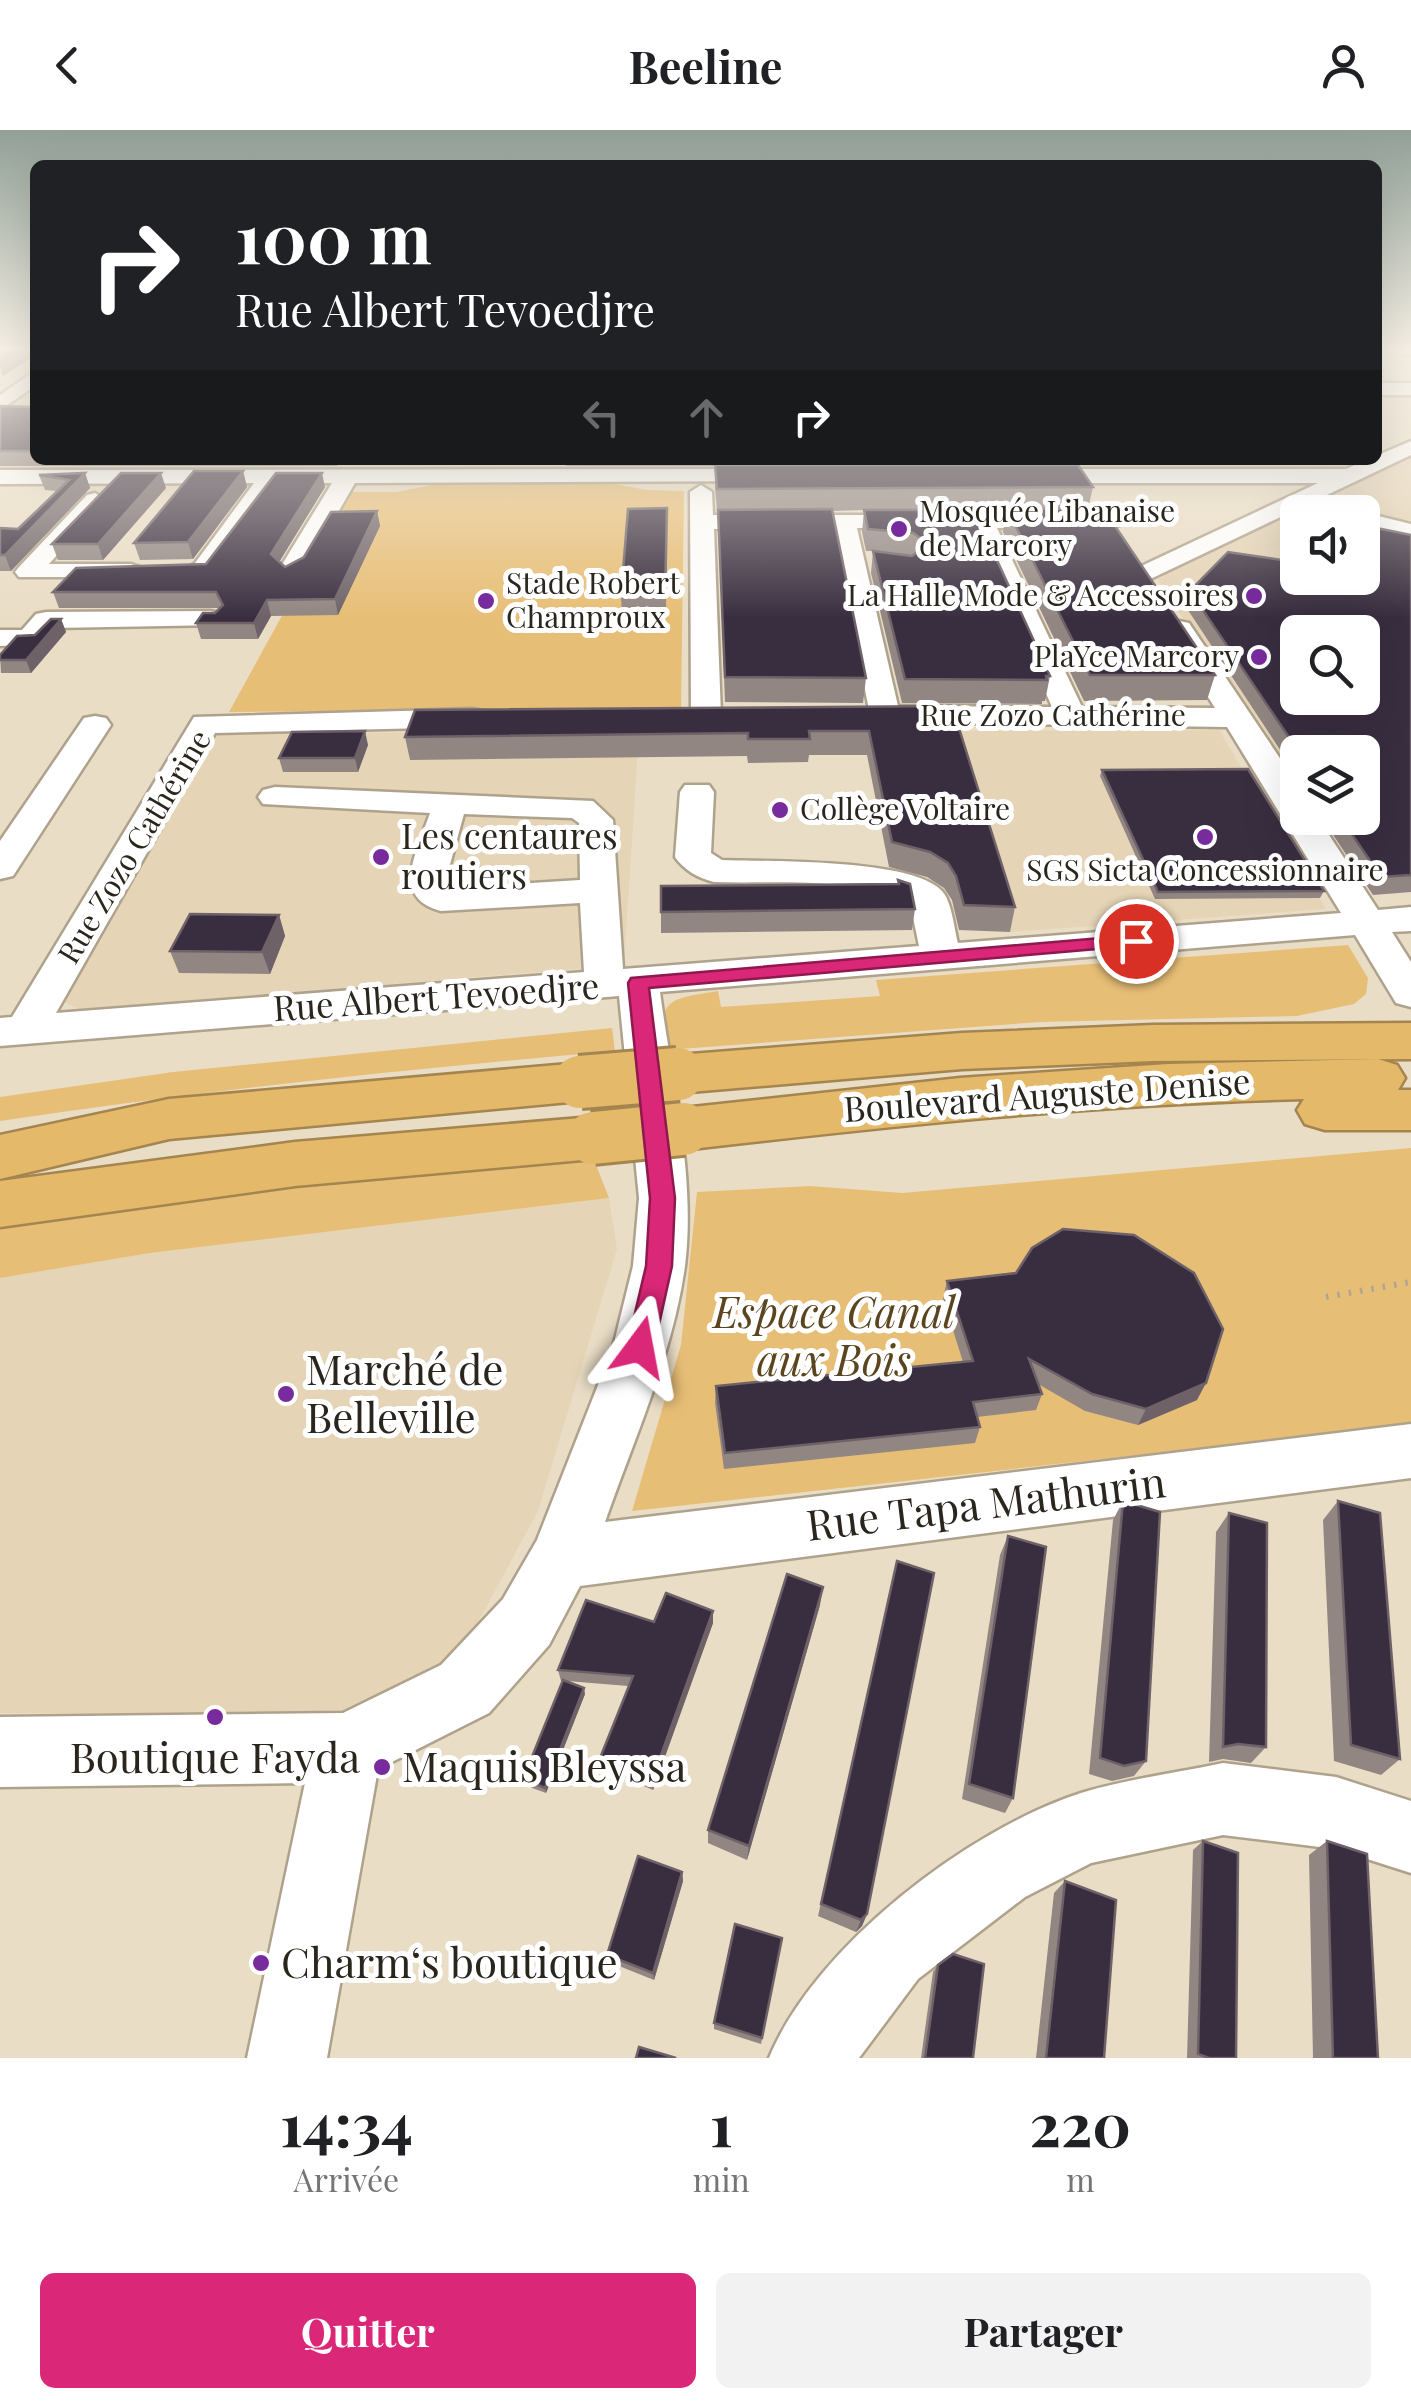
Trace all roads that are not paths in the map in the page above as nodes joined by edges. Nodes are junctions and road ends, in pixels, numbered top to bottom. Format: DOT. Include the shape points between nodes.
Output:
graph roads {
  1 [pos="1411,447"];
  2 [pos="1382,461"];
  3 [pos="556,465"];
  4 [pos="1374,465"];
  5 [pos="1171,468"];
  6 [pos="212,471"];
  7 [pos="352,471"];
  8 [pos="664,476"];
  9 [pos="701,476"];
  10 [pos="790,476"];
  11 [pos="992,476"];
  12 [pos="1085,476"];
  13 [pos="118,477"];
  14 [pos="270,477"];
  15 [pos="388,477"];
  16 [pos="0,478"];
  17 [pos="1304,484"];
  18 [pos="636,498"];
  19 [pos="404,500"];
  20 [pos="168,504"];
  21 [pos="1112,520"];
  22 [pos="982,521"];
  23 [pos="702,522"];
  24 [pos="843,522"];
  25 [pos="1380,523"];
  26 [pos="1411,531"];
  27 [pos="134,545"];
  28 [pos="851,560"];
  29 [pos="885,565"];
  30 [pos="291,571"];
  31 [pos="111,572"];
  32 [pos="1144,574"];
  33 [pos="210,619"];
  34 [pos="0,638"];
  35 [pos="706,715"];
  36 [pos="746,715"];
  37 [pos="845,715"];
  38 [pos="885,715"];
  39 [pos="666,716"];
  40 [pos="1071,716"];
  41 [pos="509,717"];
  42 [pos="1236,718"];
  43 [pos="95,725"];
  44 [pos="1280,786"];
  45 [pos="697,792"];
  46 [pos="275,797"];
  47 [pos="450,803"];
  48 [pos="17,816"];
  49 [pos="1312,835"];
  50 [pos="0,868"];
  51 [pos="602,890"];
  52 [pos="1411,919"];
  53 [pos="1368,922"];
  54 [pos="942,958"];
  55 [pos="623,984"];
  56 [pos="1411,994"];
  57 [pos="13,1031"];
  58 [pos="1411,1041"];
  59 [pos="1411,1077"];
  60 [pos="1411,1110"];
  61 [pos="169,1119"];
  62 [pos="683,1129"];
  63 [pos="0,1139"];
  64 [pos="0,1157"];
  65 [pos="0,1204"];
  66 [pos="1411,1451"];
  67 [pos="561,1558"];
  68 [pos="347,1748"];
  69 [pos="0,1752"];
  70 [pos="1411,1836"];
  71 [pos="287,2058"];
  72 [pos="809,2058"];
  1 -- 2 [label="street"];
  3 -- 8 [label="street"];
  3 -- 15 [label="street"];
  4 -- 17 [label="street"];
  5 -- 12 [label="street"];
  5 -- 17 [label="street"];
  6 -- 13 [label="street"];
  6 -- 14 [label="street"];
  6 -- 20 [label="street"];
  7 -- 14 [label="street"];
  7 -- 15 [label="street"];
  7 -- 30 [label="street"];
  8 -- 9 [label="street"];
  8 -- 18 [label="street"];
  9 -- 10 [label="street"];
  9 -- 23 [label="street"];
  11 -- 12 [label="street"];
  12 -- 21 [label="street"];
  13 -- 16 [label="street"];
  13 -- 31 [label="street" via="28,570"];
  14 -- 31 [label="street" via="202,570"];
  15 -- 19 [label="street"];
  17 -- 32 [label="street"];
  21 -- 22 [label="street"];
  21 -- 32 [label="street"];
  22 -- 24 [label="street"];
  22 -- 40 [label="street"];
  23 -- 24 [label="street"];
  23 -- 35 [label="street"];
  24 -- 28 [label="street"];
  25 -- 26 [label="street"];
  27 -- 31 [label="street"];
  28 -- 29 [label="street"];
  28 -- 38 [label="street"];
  32 -- 42 [label="street"];
  33 -- 34 [label="street" via="46,620 30,638"];
  35 -- 36 [label="street"];
  35 -- 39 [label="street"];
  37 -- 38 [label="street, Rue Zozo Cathérine"];
  38 -- 40 [label="street, Rue Zozo Cathérine"];
  40 -- 42 [label="street, Rue Zozo Cathérine"];
  41 -- 57 [label="street, Rue Zozo Cathérine" via="209,721"];
  42 -- 44 [label="street"];
  43 -- 48 [label="street"];
  45 -- 54 [label="street" via="692,856 702,866 870,879 914,889 927,897"];
  46 -- 47 [label="street"];
  47 -- 51 [label="street" via="581,808 596,820"];
  47 -- 51 [label="street" via="427,878 429,892 442,900"];
  48 -- 50 [label="street"];
  49 -- 53 [label="street"];
  51 -- 55 [label="street" via="602,966"];
  52 -- 53 [label="street, Rue Albert Tevoedjre"];
  53 -- 54 [label="street, Rue Albert Tevoedjre"];
  53 -- 56 [label="street"];
  54 -- 55 [label="street, Rue Albert Tevoedjre"];
  55 -- 57 [label="street, Rue Albert Tevoedjre"];
  55 -- 67 [label="street" via="662,1198 659,1266 640,1347"];
  58 -- 61 [label="highway, bridge" via="962,1051"];
  59 -- 62 [label="highway, Boulevard Auguste Denise" via="1168,1083"];
  60 -- 62 [label="highway, Boulevard Auguste Denise" via="1232,1110 888,1135"];
  61 -- 63 [label="highway"];
  61 -- 64 [label="highway"];
  62 -- 65 [label="highway, Boulevard Auguste Denise, bridge" via="383,1152 153,1178"];
  66 -- 67 [label="street, Rue Tapa Mathurin"];
  67 -- 68 [label="street" via="526,1622 465,1688"];
  68 -- 69 [label="street"];
  68 -- 71 [label="street"];
  70 -- 72 [label="street" via="1336,1814 1223,1799 1082,1829 999,1871 892,1952"];
}
